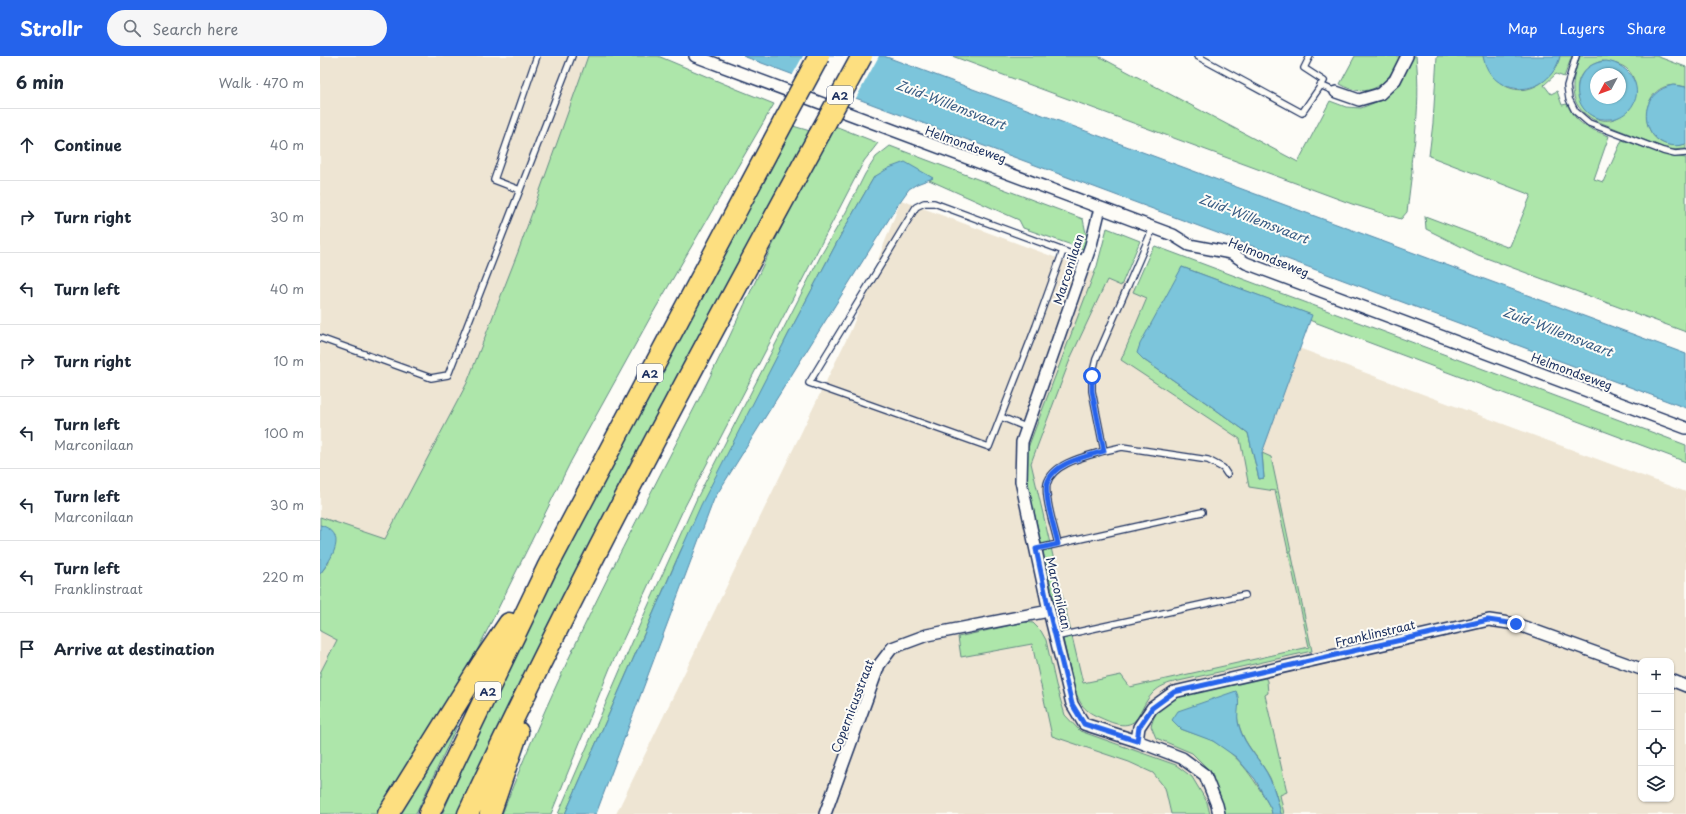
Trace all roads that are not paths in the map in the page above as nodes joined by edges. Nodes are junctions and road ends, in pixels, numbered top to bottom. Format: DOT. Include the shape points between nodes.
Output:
graph roads {
  1 [pos="537,56"];
  2 [pos="572,56"];
  3 [pos="695,56"];
  4 [pos="819,56"];
  5 [pos="862,56"];
  6 [pos="1196,56"];
  7 [pos="1310,56"];
  8 [pos="1407,56"];
  9 [pos="1576,56"];
  10 [pos="1320,85"];
  11 [pos="1336,92"];
  12 [pos="1686,153"];
  13 [pos="520,190"];
  14 [pos="1100,208"];
  15 [pos="1153,228"];
  16 [pos="1063,251"];
  17 [pos="1086,260"];
  18 [pos="320,338"];
  19 [pos="1001,417"];
  20 [pos="1028,428"];
  21 [pos="1686,428"];
  22 [pos="1104,451"];
  23 [pos="1227,474"];
  24 [pos="1202,512"];
  25 [pos="1058,544"];
  26 [pos="1036,549"];
  27 [pos="547,568"];
  28 [pos="1245,595"];
  29 [pos="1049,611"];
  30 [pos="1055,637"];
  31 [pos="537,669"];
  32 [pos="1638,669"];
  33 [pos="1674,681"];
  34 [pos="1686,686"];
  35 [pos="1137,741"];
  36 [pos="388,814"];
  37 [pos="429,814"];
  38 [pos="468,814"];
  39 [pos="490,814"];
  40 [pos="825,814"];
  41 [pos="1219,814"];
  1 -- 13 [label="lane" via="494,180"];
  2 -- 13 [label="lane"];
  3 -- 14 [label="street, Helmondseweg"];
  4 -- 27 [label="highway, A2, bridge"];
  5 -- 31 [label="highway, A2, bridge" via="653,443"];
  6 -- 10 [label="lane" via="1302,113"];
  7 -- 10 [label="lane" via="1304,68 1324,80"];
  8 -- 11 [label="street" via="1395,80 1380,94 1359,100"];
  9 -- 12 [label="lane" via="1567,86 1575,111 1589,123 1675,154"];
  10 -- 11 [label="lane"];
  13 -- 18 [label="lane" via="448,375 431,378"];
  14 -- 15 [label="street, Helmondseweg"];
  14 -- 17 [label="street, Marconilaan"];
  15 -- 21 [label="street, Helmondseweg" via="1173,235 1189,245 1231,253 1246,263"];
  15 -- 22 [label="lane" via="1096,359 1092,376 1092,391"];
  16 -- 17 [label="lane"];
  16 -- 19 [label="lane"];
  16 -- 19 [label="lane" via="934,203 924,203 916,207 809,383 989,447"];
  17 -- 20 [label="street, Marconilaan"];
  19 -- 20 [label="lane"];
  20 -- 26 [label="street, Marconilaan" via="1022,442 1021,482"];
  22 -- 23 [label="lane" via="1122,447 1208,460 1223,468"];
  22 -- 25 [label="lane" via="1074,460 1058,469 1047,483 1048,502"];
  24 -- 25 [label="lane"];
  25 -- 26 [label="lane"];
  26 -- 29 [label="street, Marconilaan"];
  27 -- 36 [label="highway, A2" via="482,663"];
  27 -- 37 [label="highway, A2"];
  28 -- 30 [label="lane"];
  29 -- 30 [label="street, Marconilaan"];
  29 -- 40 [label="street, Copernicusstraat" via="927,635 892,648 879,664"];
  30 -- 35 [label="street, Marconilaan" via="1072,704 1084,724"];
  31 -- 38 [label="highway, A2"];
  31 -- 39 [label="highway, A2"];
  32 -- 35 [label="street, Franklinstraat" via="1516,624 1488,620 1174,692 1152,708 1139,727"];
  33 -- 34 [label="street"];
  35 -- 41 [label="street, Marconilaan" via="1182,758 1205,776"];
}
